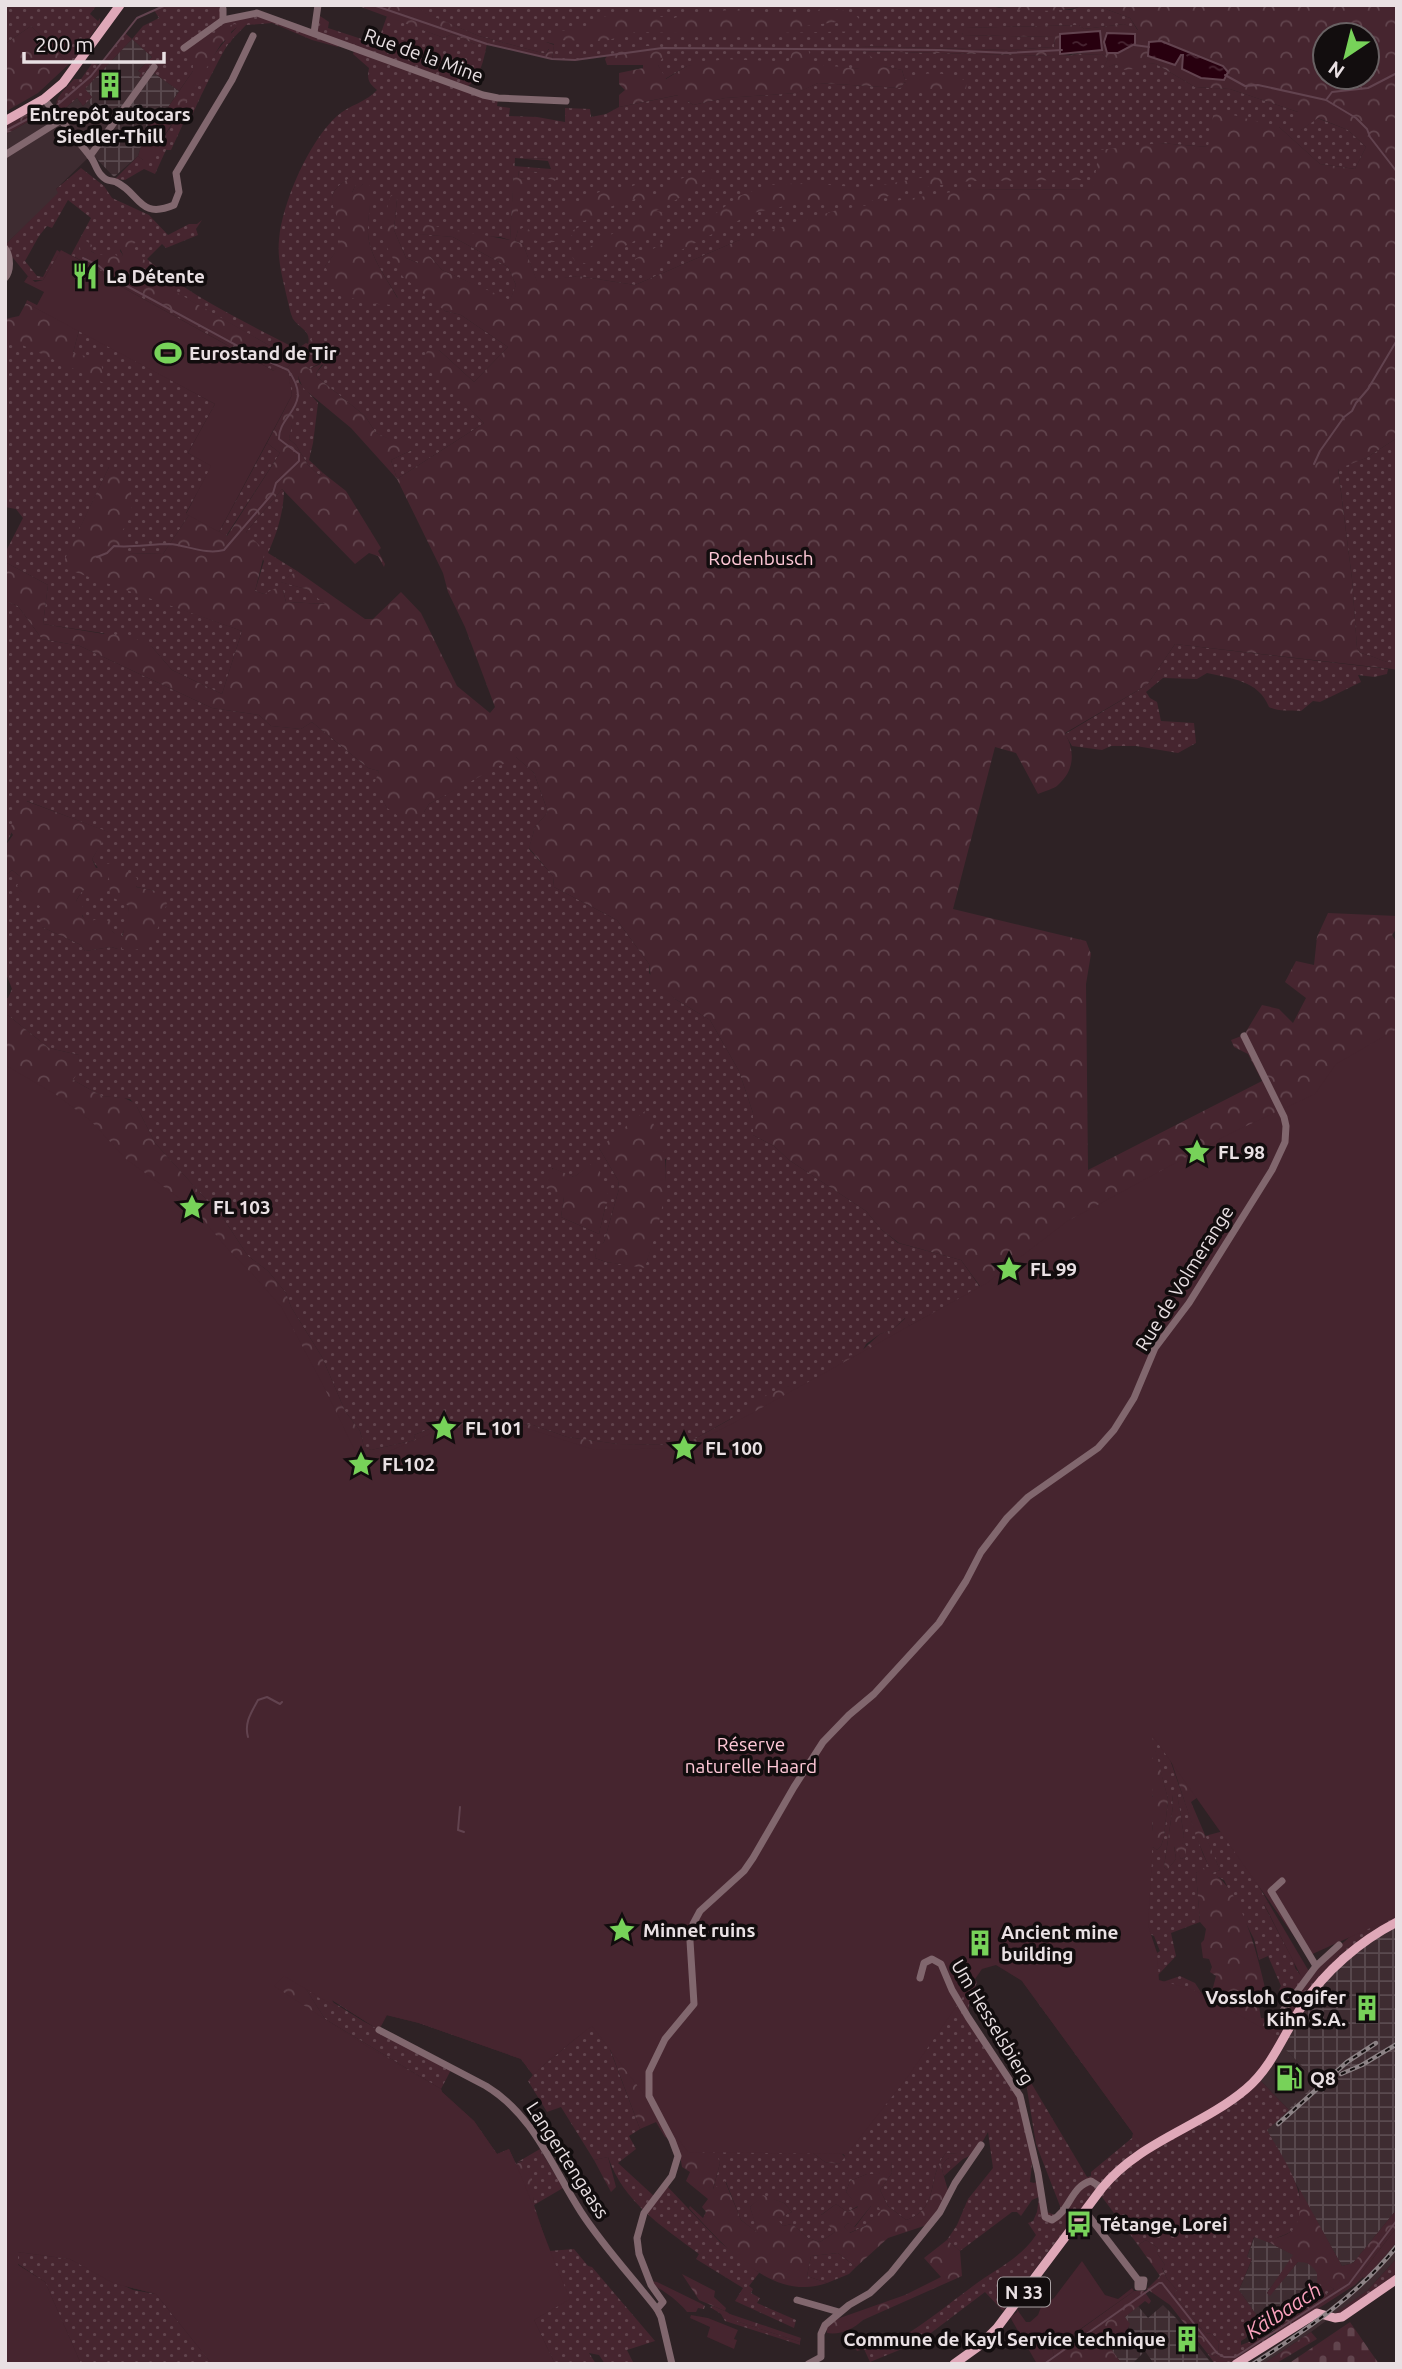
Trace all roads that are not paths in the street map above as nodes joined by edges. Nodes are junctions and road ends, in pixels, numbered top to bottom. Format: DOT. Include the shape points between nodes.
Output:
graph roads {
  1 [pos="120,5"];
  2 [pos="318,5"];
  3 [pos="223,9"];
  4 [pos="223,20"];
  5 [pos="314,33"];
  6 [pos="253,36"];
  7 [pos="184,48"];
  8 [pos="154,67"];
  9 [pos="44,99"];
  10 [pos="566,101"];
  11 [pos="61,120"];
  12 [pos="5,121"];
  13 [pos="5,155"];
  14 [pos="90,156"];
  15 [pos="5,248"];
  16 [pos="5,278"];
  17 [pos="1244,1036"];
  18 [pos="1282,1881"];
  19 [pos="1397,1922"];
  20 [pos="1339,1945"];
  21 [pos="1325,1957"];
  22 [pos="1315,1966"];
  23 [pos="1334,1968"];
  24 [pos="920,1978"];
  25 [pos="1273,2024"];
  26 [pos="379,2030"];
  27 [pos="981,2145"];
  28 [pos="1102,2188"];
  29 [pos="1085,2211"];
  30 [pos="1397,2279"];
  31 [pos="1138,2280"];
  32 [pos="797,2300"];
  33 [pos="657,2309"];
  34 [pos="839,2312"];
  35 [pos="672,2364"];
  36 [pos="808,2364"];
  37 [pos="954,2364"];
  38 [pos="1236,2364"];
  1 -- 9 [label="main road" via="75,70"];
  2 -- 5 [label="street"];
  3 -- 4 [label="street"];
  4 -- 5 [label="street, Rue de la Mine" via="264,14"];
  4 -- 7 [label="street, Rue de la Mine"];
  5 -- 10 [label="street, Rue de la Mine" via="483,94"];
  6 -- 14 [label="street" via="176,173 179,191 174,205 163,210 146,208 103,177"];
  8 -- 14 [label="street"];
  9 -- 11 [label="street"];
  9 -- 12 [label="main road"];
  11 -- 13 [label="street"];
  11 -- 14 [label="street"];
  15 -- 16 [label="street" via="9,253"];
  17 -- 33 [label="street, Rue de Volmerange" via="1284,1117 1285,1142 1189,1303 1156,1348 1134,1398 1106,1440 1007,1518 939,1623 823,1742 744,1871 696,1917 690,1941 694,2004 665,2039 649,2072 649,2096 678,2156 672,2176 645,2213 637,2238 639,2254 663,2302"];
  18 -- 22 [label="street" via="1271,1891"];
  19 -- 23 [label="main road, N 33"];
  20 -- 21 [label="street"];
  21 -- 22 [label="street"];
  21 -- 23 [label="street"];
  22 -- 25 [label="street"];
  23 -- 28 [label="main road, N 33" via="1307,1999 1248,2088 1141,2152"];
  24 -- 28 [label="street, Um Hesselsbierg" via="924,1963 932,1959 941,1964 981,2039 1013,2082 1024,2109 1045,2217 1052,2220 1061,2214 1086,2182"];
  26 -- 33 [label="street, Langertengaass" via="502,2095 517,2110 582,2215"];
  27 -- 34 [label="street" via="940,2212 891,2273"];
  28 -- 29 [label="main road, N 33"];
  29 -- 31 [label="street"];
  29 -- 37 [label="main road, N 33" via="996,2328"];
  30 -- 38 [label="main road" via="1342,2317 1317,2313"];
  32 -- 34 [label="street"];
  33 -- 35 [label="street, Langertengaass"];
  34 -- 36 [label="street" via="821,2334 821,2357"];
}
